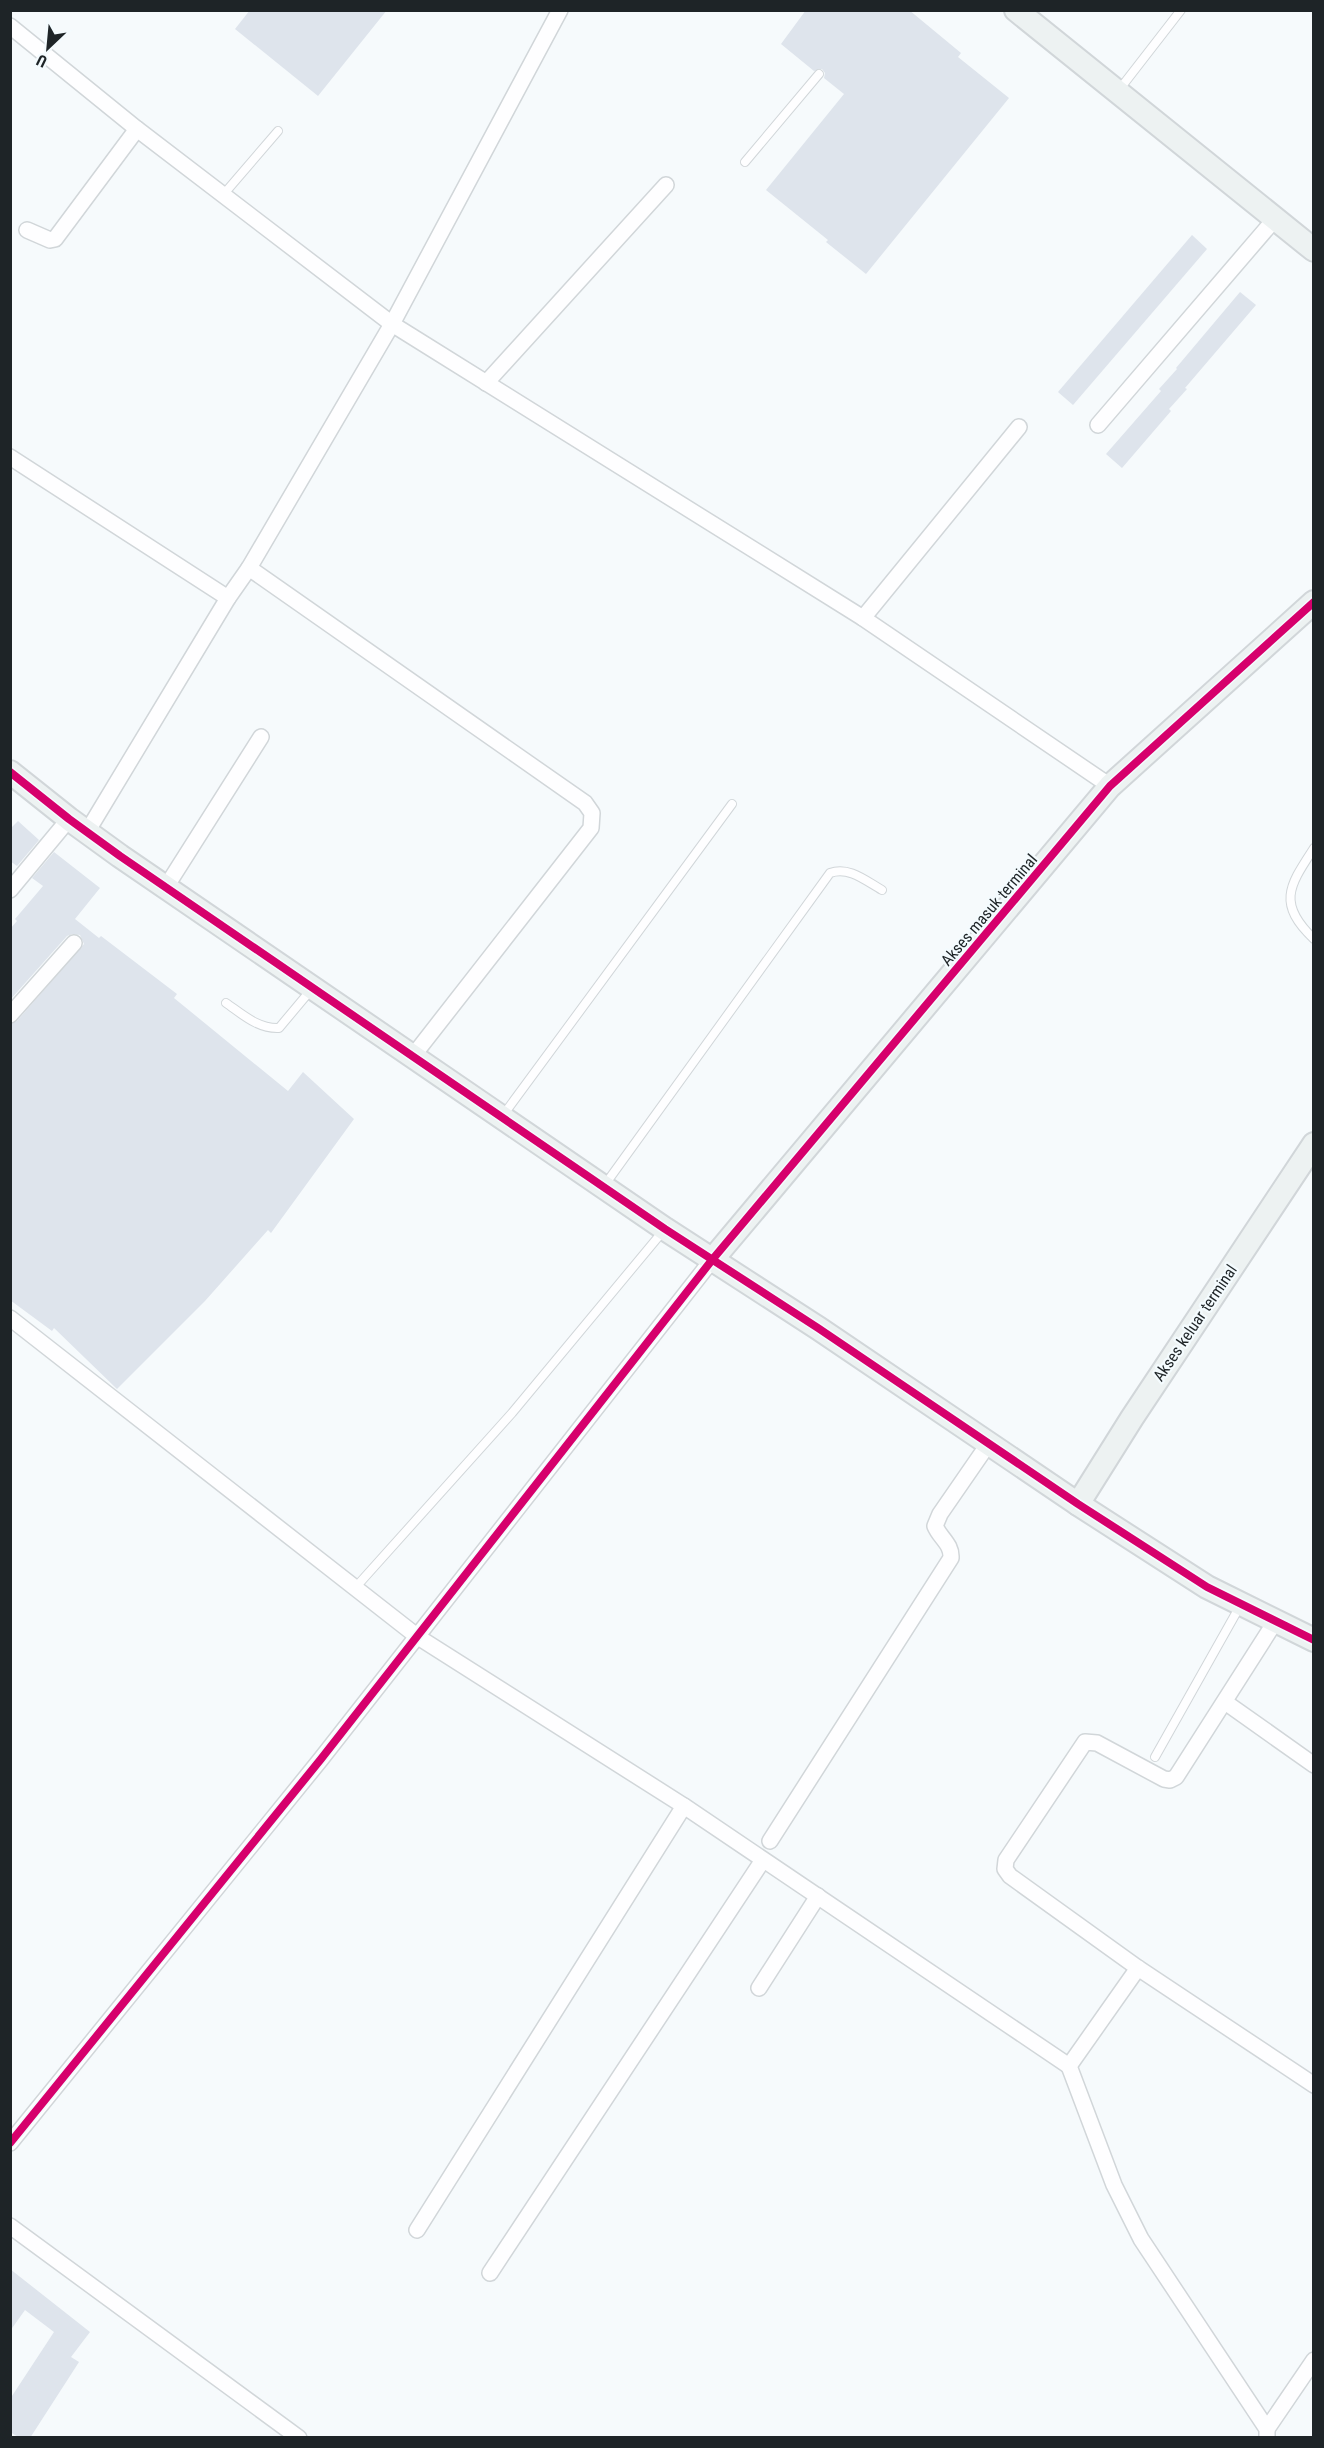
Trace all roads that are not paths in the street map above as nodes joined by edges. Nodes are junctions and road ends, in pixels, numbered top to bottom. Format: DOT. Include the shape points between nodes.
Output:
graph roads {
  1 [pos="560,10"];
  2 [pos="1181,10"];
  3 [pos="1023,13"];
  4 [pos="10,26"];
  5 [pos="819,74"];
  6 [pos="1118,92"];
  7 [pos="137,129"];
  8 [pos="278,131"];
  9 [pos="745,162"];
  10 [pos="666,184"];
  11 [pos="223,195"];
  12 [pos="1274,220"];
  13 [pos="27,230"];
  14 [pos="1314,250"];
  15 [pos="392,324"];
  16 [pos="486,383"];
  17 [pos="1098,425"];
  18 [pos="1019,427"];
  19 [pos="10,457"];
  20 [pos="249,567"];
  21 [pos="228,598"];
  22 [pos="1314,602"];
  23 [pos="862,618"];
  24 [pos="261,737"];
  25 [pos="10,772"];
  26 [pos="1110,786"];
  27 [pos="732,804"];
  28 [pos="78,826"];
  29 [pos="1314,848"];
  30 [pos="166,887"];
  31 [pos="882,890"];
  32 [pos="10,891"];
  33 [pos="1314,939"];
  34 [pos="74,943"];
  35 [pos="313,987"];
  36 [pos="226,1002"];
  37 [pos="10,1015"];
  38 [pos="413,1056"];
  39 [pos="502,1117"];
  40 [pos="1314,1144"];
  41 [pos="604,1187"];
  42 [pos="665,1229"];
  43 [pos="712,1260"];
  44 [pos="10,1318"];
  45 [pos="989,1443"];
  46 [pos="1078,1504"];
  47 [pos="355,1588"];
  48 [pos="1241,1604"];
  49 [pos="1275,1622"];
  50 [pos="418,1637"];
  51 [pos="1314,1640"];
  52 [pos="1225,1702"];
  53 [pos="1155,1757"];
  54 [pos="1314,1765"];
  55 [pos="684,1806"];
  56 [pos="770,1841"];
  57 [pos="763,1860"];
  58 [pos="818,1896"];
  59 [pos="1138,1968"];
  60 [pos="759,1988"];
  61 [pos="1069,2066"];
  62 [pos="1314,2085"];
  63 [pos="10,2144"];
  64 [pos="10,2226"];
  65 [pos="417,2230"];
  66 [pos="490,2273"];
  67 [pos="1314,2360"];
  68 [pos="1267,2433"];
  69 [pos="299,2438"];
  1 -- 15 [label="street"];
  2 -- 6 [label="lane"];
  3 -- 6 [label="street"];
  4 -- 7 [label="street"];
  5 -- 9 [label="lane"];
  6 -- 12 [label="street"];
  7 -- 11 [label="street"];
  7 -- 13 [label="street" via="55,239"];
  8 -- 11 [label="lane"];
  10 -- 16 [label="street"];
  11 -- 15 [label="street"];
  12 -- 14 [label="street"];
  12 -- 17 [label="street"];
  15 -- 16 [label="street"];
  15 -- 20 [label="street"];
  16 -- 23 [label="street"];
  18 -- 23 [label="street"];
  19 -- 21 [label="street"];
  20 -- 21 [label="street"];
  20 -- 38 [label="street" via="585,803 592,813 591,828"];
  21 -- 28 [label="street"];
  22 -- 26 [label="street, Akses masuk terminal"];
  23 -- 26 [label="street"];
  24 -- 30 [label="street"];
  25 -- 28 [label="street"];
  26 -- 43 [label="street, Akses masuk terminal"];
  27 -- 39 [label="lane"];
  28 -- 30 [label="street"];
  28 -- 32 [label="street"];
  29 -- 33 [label="lane" via="1293,882 1290,905 1298,922"];
  30 -- 35 [label="street"];
  31 -- 41 [label="lane" via="849,871 830,873"];
  34 -- 37 [label="street"];
  35 -- 36 [label="lane" via="279,1028 257,1024"];
  35 -- 38 [label="street"];
  38 -- 39 [label="street"];
  39 -- 41 [label="street"];
  40 -- 46 [label="street, Akses keluar terminal"];
  41 -- 42 [label="street"];
  42 -- 43 [label="street"];
  42 -- 47 [label="lane" via="512,1413"];
  43 -- 45 [label="street"];
  43 -- 50 [label="street"];
  44 -- 47 [label="street"];
  45 -- 46 [label="street"];
  45 -- 56 [label="street" via="937,1518 935,1526 952,1550 951,1558"];
  46 -- 48 [label="street" via="1207,1587"];
  47 -- 50 [label="street"];
  48 -- 49 [label="street"];
  48 -- 53 [label="lane"];
  49 -- 51 [label="street"];
  49 -- 52 [label="street"];
  50 -- 55 [label="street"];
  50 -- 63 [label="street"];
  52 -- 54 [label="street"];
  52 -- 59 [label="street" via="1176,1777 1170,1780 1097,1743 1085,1742 1006,1860 1005,1869 1010,1876"];
  55 -- 57 [label="street"];
  55 -- 65 [label="street"];
  57 -- 58 [label="street"];
  57 -- 66 [label="street"];
  58 -- 60 [label="street"];
  58 -- 61 [label="street"];
  59 -- 61 [label="street"];
  59 -- 62 [label="street"];
  61 -- 68 [label="street" via="1114,2185 1141,2239"];
  64 -- 69 [label="street"];
  67 -- 68 [label="street"];
}
